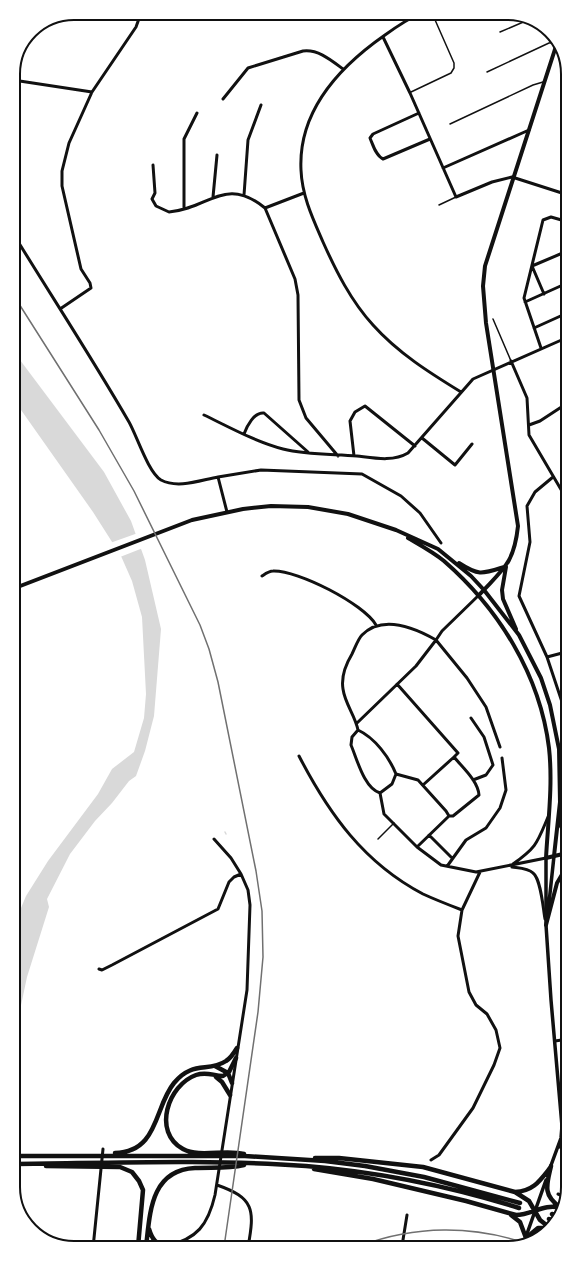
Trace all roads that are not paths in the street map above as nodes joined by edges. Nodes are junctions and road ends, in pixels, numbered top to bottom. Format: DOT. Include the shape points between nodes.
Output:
graph roads {
  1 [pos="138,20"];
  2 [pos="410,20"];
  3 [pos="435,20"];
  4 [pos="522,22"];
  5 [pos="500,32"];
  6 [pos="383,37"];
  7 [pos="551,43"];
  8 [pos="554,48"];
  9 [pos="343,69"];
  10 [pos="487,72"];
  11 [pos="20,81"];
  12 [pos="544,82"];
  13 [pos="92,92"];
  14 [pos="410,93"];
  15 [pos="223,99"];
  16 [pos="260,106"];
  17 [pos="419,113"];
  18 [pos="197,114"];
  19 [pos="450,124"];
  20 [pos="529,130"];
  21 [pos="430,139"];
  22 [pos="217,155"];
  23 [pos="153,165"];
  24 [pos="444,168"];
  25 [pos="512,177"];
  26 [pos="304,193"];
  27 [pos="561,193"];
  28 [pos="244,195"];
  29 [pos="213,197"];
  30 [pos="456,198"];
  31 [pos="439,206"];
  32 [pos="265,208"];
  33 [pos="184,209"];
  34 [pos="561,220"];
  35 [pos="20,245"];
  36 [pos="561,254"];
  37 [pos="532,266"];
  38 [pos="561,286"];
  39 [pos="544,294"];
  40 [pos="525,302"];
  41 [pos="60,309"];
  42 [pos="561,316"];
  43 [pos="493,319"];
  44 [pos="534,328"];
  45 [pos="561,340"];
  46 [pos="541,348"];
  47 [pos="511,361"];
  48 [pos="492,370"];
  49 [pos="461,392"];
  50 [pos="561,407"];
  51 [pos="204,415"];
  52 [pos="528,424"];
  53 [pos="244,434"];
  54 [pos="422,438"];
  55 [pos="472,444"];
  56 [pos="415,446"];
  57 [pos="310,453"];
  58 [pos="338,456"];
  59 [pos="354,456"];
  60 [pos="218,477"];
  61 [pos="553,477"];
  62 [pos="561,490"];
  63 [pos="226,512"];
  64 [pos="396,530"];
  65 [pos="441,543"];
  66 [pos="446,554"];
  67 [pos="507,566"];
  68 [pos="262,576"];
  69 [pos="20,586"];
  70 [pos="484,590"];
  71 [pos="479,595"];
  72 [pos="376,625"];
  73 [pos="519,635"];
  74 [pos="436,640"];
  75 [pos="561,653"];
  76 [pos="547,657"];
  77 [pos="397,684"];
  78 [pos="561,699"];
  79 [pos="471,718"];
  80 [pos="357,723"];
  81 [pos="358,730"];
  82 [pos="500,747"];
  83 [pos="299,756"];
  84 [pos="454,758"];
  85 [pos="502,758"];
  86 [pos="396,774"];
  87 [pos="473,780"];
  88 [pos="423,785"];
  89 [pos="380,793"];
  90 [pos="560,802"];
  91 [pos="549,813"];
  92 [pos="448,816"];
  93 [pos="394,823"];
  94 [pos="561,826"];
  95 [pos="429,835"];
  96 [pos="378,838"];
  97 [pos="214,839"];
  98 [pos="417,847"];
  99 [pos="561,854"];
  100 [pos="554,856"];
  101 [pos="452,858"];
  102 [pos="546,858"];
  103 [pos="448,865"];
  104 [pos="510,866"];
  105 [pos="480,872"];
  106 [pos="241,874"];
  107 [pos="561,876"];
  108 [pos="462,910"];
  109 [pos="546,925"];
  110 [pos="99,969"];
  111 [pos="561,1040"];
  112 [pos="555,1041"];
  113 [pos="238,1048"];
  114 [pos="236,1058"];
  115 [pos="214,1066"];
  116 [pos="228,1073"];
  117 [pos="212,1074"];
  118 [pos="232,1083"];
  119 [pos="230,1095"];
  120 [pos="561,1114"];
  121 [pos="561,1133"];
  122 [pos="559,1147"];
  123 [pos="103,1149"];
  124 [pos="44,1154"];
  125 [pos="20,1156"];
  126 [pos="251,1156"];
  127 [pos="431,1160"];
  128 [pos="20,1164"];
  129 [pos="251,1164"];
  130 [pos="365,1164"];
  131 [pos="44,1165"];
  132 [pos="551,1166"];
  133 [pos="364,1175"];
  134 [pos="216,1185"];
  135 [pos="515,1192"];
  136 [pos="520,1203"];
  137 [pos="557,1205"];
  138 [pos="557,1207"];
  139 [pos="519,1208"];
  140 [pos="536,1211"];
  141 [pos="510,1214"];
  142 [pos="407,1215"];
  143 [pos="546,1224"];
  144 [pos="148,1225"];
  145 [pos="542,1228"];
  146 [pos="528,1233"];
  147 [pos="526,1237"];
  148 [pos="95,1241"];
  149 [pos="138,1241"];
  150 [pos="145,1241"];
  151 [pos="155,1241"];
  152 [pos="183,1241"];
  153 [pos="249,1241"];
  154 [pos="403,1241"];
  1 -- 13 [label="street"];
  2 -- 6 [label="street"];
  3 -- 14 [label="lane" via="454,68 451,73"];
  4 -- 5 [label="lane"];
  6 -- 9 [label="street"];
  6 -- 14 [label="street"];
  7 -- 10 [label="lane"];
  8 -- 12 [label="main road"];
  9 -- 15 [label="street" via="318,52 303,51 248,68"];
  9 -- 26 [label="street" via="325,90 310,119 303,144 301,170"];
  11 -- 13 [label="street"];
  12 -- 19 [label="lane"];
  12 -- 20 [label="main road"];
  13 -- 41 [label="street" via="69,143 62,171 62,186 81,269 91,288"];
  14 -- 17 [label="street"];
  16 -- 28 [label="street" via="248,140"];
  17 -- 21 [label="street"];
  17 -- 21 [label="street" via="373,134 370,138 379,157 383,159"];
  18 -- 33 [label="street" via="184,139"];
  20 -- 24 [label="street"];
  20 -- 25 [label="main road"];
  21 -- 24 [label="street"];
  22 -- 29 [label="street"];
  23 -- 33 [label="street" via="155,193 152,199 156,206 169,212"];
  24 -- 30 [label="street"];
  25 -- 27 [label="street"];
  25 -- 30 [label="street" via="492,182"];
  25 -- 48 [label="main road" via="486,261 483,281 483,304"];
  26 -- 32 [label="street"];
  26 -- 49 [label="street" via="339,278 372,324 410,359"];
  28 -- 29 [label="street" via="230,193"];
  28 -- 32 [label="street"];
  29 -- 33 [label="street"];
  30 -- 31 [label="lane"];
  32 -- 58 [label="street" via="295,279 298,295 299,400 306,418"];
  34 -- 37 [label="street" via="551,217 543,220"];
  35 -- 41 [label="street"];
  36 -- 37 [label="street"];
  37 -- 39 [label="street"];
  37 -- 40 [label="street"];
  38 -- 39 [label="street"];
  39 -- 40 [label="street"];
  40 -- 44 [label="street"];
  41 -- 60 [label="street" via="131,426 153,472 168,482 186,483"];
  42 -- 44 [label="street"];
  43 -- 47 [label="lane"];
  44 -- 46 [label="street"];
  45 -- 46 [label="street"];
  46 -- 47 [label="street"];
  47 -- 48 [label="street"];
  47 -- 52 [label="street" via="527,398"];
  48 -- 49 [label="street" via="473,379"];
  48 -- 67 [label="main road" via="518,526 516,543"];
  49 -- 54 [label="street"];
  50 -- 52 [label="street" via="540,421"];
  51 -- 53 [label="street"];
  52 -- 61 [label="street" via="531,438"];
  53 -- 57 [label="street" via="283,449"];
  53 -- 57 [label="street" via="246,427 257,415 264,414"];
  54 -- 55 [label="street" via="455,465"];
  54 -- 56 [label="street"];
  56 -- 59 [label="street" via="400,458"];
  56 -- 59 [label="street" via="365,406 355,412 350,421"];
  57 -- 58 [label="street"];
  58 -- 59 [label="street"];
  60 -- 63 [label="street"];
  60 -- 65 [label="street" via="260,470 362,474 401,496 420,513"];
  61 -- 62 [label="street"];
  61 -- 76 [label="street" via="535,492 527,506 530,542 519,596"];
  63 -- 64 [label="main road" via="271,506 308,507 348,514"];
  63 -- 69 [label="main road" via="192,520"];
  64 -- 66 [label="main road"];
  64 -- 71 [label="main road" via="442,560"];
  66 -- 67 [label="main road" via="474,572 484,574"];
  66 -- 70 [label="main road"];
  67 -- 70 [label="main road"];
  67 -- 73 [label="main road" via="502,590 503,599"];
  68 -- 72 [label="street" via="274,571 298,575 317,583 358,608 373,619"];
  70 -- 71 [label="main road"];
  70 -- 73 [label="main road"];
  71 -- 74 [label="street"];
  71 -- 91 [label="main road" via="507,633 526,669 536,696 549,748"];
  72 -- 74 [label="street" via="395,624 424,633"];
  72 -- 80 [label="street" via="362,635 348,660 344,675 342,688"];
  73 -- 90 [label="main road" via="550,705 559,749"];
  74 -- 77 [label="street" via="416,666"];
  74 -- 82 [label="street" via="467,678 486,707"];
  75 -- 76 [label="street"];
  76 -- 78 [label="street"];
  77 -- 80 [label="street"];
  77 -- 84 [label="street" via="458,753"];
  79 -- 87 [label="street" via="484,737 493,765 486,775"];
  80 -- 81 [label="street"];
  81 -- 86 [label="street" via="375,743 391,763"];
  81 -- 89 [label="street" via="351,744 368,784"];
  83 -- 108 [label="street" via="330,811 364,851 423,894"];
  84 -- 87 [label="street"];
  84 -- 88 [label="street"];
  85 -- 101 [label="street" via="506,790 500,808 486,828 466,840"];
  86 -- 88 [label="street" via="418,780"];
  86 -- 89 [label="street" via="392,784"];
  87 -- 92 [label="street" via="479,795 453,816"];
  88 -- 92 [label="street"];
  89 -- 93 [label="street" via="384,814"];
  90 -- 94 [label="main road"];
  90 -- 100 [label="main road"];
  91 -- 102 [label="main road"];
  91 -- 104 [label="street" via="532,850"];
  92 -- 95 [label="street"];
  93 -- 96 [label="lane"];
  93 -- 98 [label="street"];
  95 -- 98 [label="street"];
  95 -- 101 [label="street"];
  97 -- 106 [label="street"];
  98 -- 103 [label="street" via="432,860"];
  99 -- 100 [label="main road"];
  100 -- 102 [label="main road"];
  100 -- 109 [label="street"];
  101 -- 103 [label="street"];
  102 -- 104 [label="street"];
  102 -- 109 [label="street"];
  103 -- 105 [label="street" via="468,872"];
  104 -- 105 [label="street"];
  104 -- 109 [label="street" via="529,870 538,880"];
  105 -- 108 [label="street"];
  106 -- 110 [label="street" via="229,882 218,909 112,965"];
  106 -- 113 [label="street" via="248,890 250,905 248,990"];
  107 -- 109 [label="main road"];
  108 -- 127 [label="street" via="458,936 469,992 496,1030 500,1048 473,1108 439,1154"];
  109 -- 112 [label="street"];
  111 -- 112 [label="street"];
  112 -- 120 [label="street"];
  113 -- 114 [label="street"];
  113 -- 115 [label="main road" via="228,1060"];
  114 -- 116 [label="main road"];
  114 -- 118 [label="street"];
  115 -- 116 [label="main road"];
  115 -- 124 [label="main road" via="192,1069 174,1083 163,1102 156,1126 148,1137 134,1148 118,1153"];
  116 -- 117 [label="main road" via="221,1077"];
  116 -- 118 [label="main road"];
  117 -- 119 [label="main road" via="222,1082"];
  117 -- 126 [label="main road" via="205,1073 189,1078 174,1092 166,1116 170,1136 188,1151 236,1152"];
  118 -- 119 [label="street"];
  119 -- 134 [label="street"];
  121 -- 122 [label="street"];
  122 -- 132 [label="street"];
  123 -- 148 [label="street"];
  124 -- 125 [label="main road"];
  124 -- 126 [label="main road"];
  126 -- 130 [label="main road" via="305,1159 325,1156"];
  128 -- 131 [label="main road"];
  129 -- 131 [label="main road"];
  129 -- 133 [label="main road" via="305,1166 323,1172"];
  129 -- 144 [label="main road" via="191,1168 172,1174 154,1195"];
  130 -- 135 [label="main road" via="436,1170"];
  130 -- 136 [label="main road" via="450,1183"];
  131 -- 149 [label="main road" via="120,1167 129,1170 143,1190"];
  132 -- 135 [label="main road" via="534,1187"];
  132 -- 137 [label="main road" via="547,1190 552,1201"];
  132 -- 140 [label="street"];
  133 -- 139 [label="main road" via="429,1184"];
  133 -- 141 [label="main road"];
  134 -- 152 [label="street" via="211,1209 200,1230"];
  134 -- 153 [label="street" via="240,1195 248,1204 252,1222"];
  135 -- 140 [label="main road" via="528,1201"];
  138 -- 140 [label="main road" via="548,1206"];
  140 -- 141 [label="main road" via="524,1215"];
  140 -- 143 [label="main road"];
  140 -- 146 [label="street"];
  141 -- 146 [label="main road"];
  142 -- 154 [label="street"];
  144 -- 150 [label="main road"];
  144 -- 151 [label="main road"];
  145 -- 146 [label="main road"];
  146 -- 147 [label="main road"];
}
